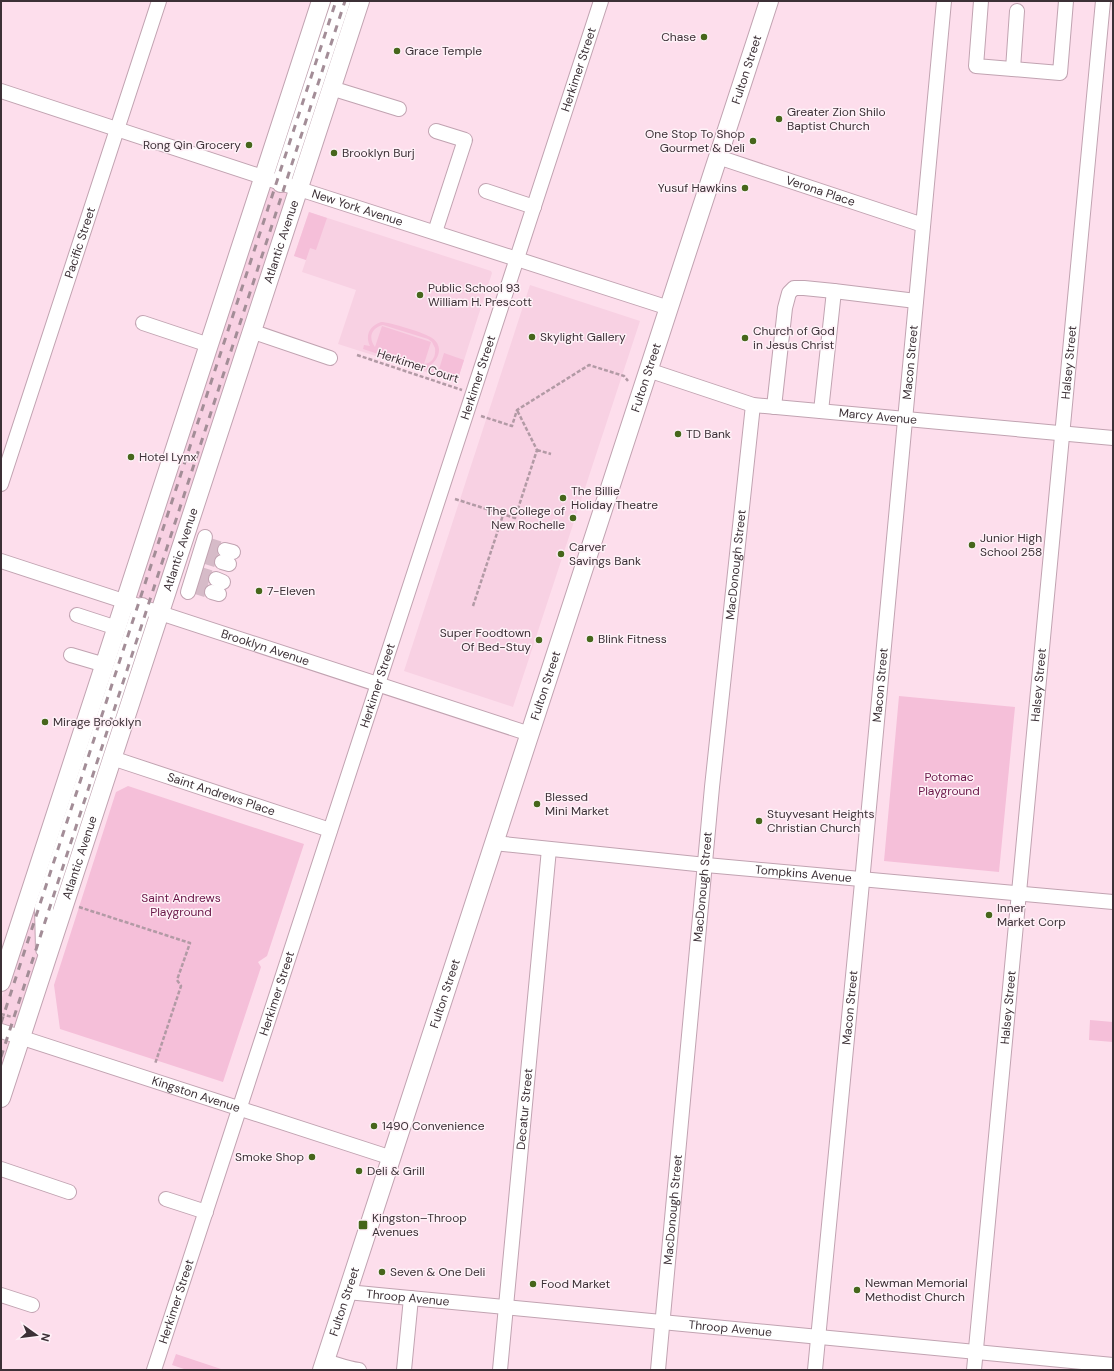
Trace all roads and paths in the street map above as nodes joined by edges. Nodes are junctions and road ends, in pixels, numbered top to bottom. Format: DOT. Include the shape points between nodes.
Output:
graph roads {
  1 [pos="158,1"];
  2 [pos="321,1"];
  3 [pos="340,1"];
  4 [pos="360,1"];
  5 [pos="601,1"];
  6 [pos="769,1"];
  7 [pos="944,1"];
  8 [pos="981,1"];
  9 [pos="1066,1"];
  10 [pos="1104,1"];
  11 [pos="1017,11"];
  12 [pos="1013,69"];
  13 [pos="332,88"];
  14 [pos="1,91"];
  15 [pos="399,109"];
  16 [pos="117,129"];
  17 [pos="436,131"];
  18 [pos="718,157"];
  19 [pos="264,177"];
  20 [pos="281,183"];
  21 [pos="299,188"];
  22 [pos="486,191"];
  23 [pos="534,207"];
  24 [pos="923,225"];
  25 [pos="435,232"];
  26 [pos="517,258"];
  27 [pos="834,291"];
  28 [pos="916,301"];
  29 [pos="669,308"];
  30 [pos="143,323"];
  31 [pos="251,331"];
  32 [pos="209,344"];
  33 [pos="357,355"];
  34 [pos="330,358"];
  35 [pos="648,370"];
  36 [pos="628,381"];
  37 [pos="474,394"];
  38 [pos="753,405"];
  39 [pos="774,407"];
  40 [pos="517,410"];
  41 [pos="821,411"];
  42 [pos="481,416"];
  43 [pos="906,419"];
  44 [pos="1063,433"];
  45 [pos="1113,438"];
  46 [pos="537,450"];
  47 [pos="551,454"];
  48 [pos="1,484"];
  49 [pos="455,499"];
  50 [pos="503,514"];
  51 [pos="204,547"];
  52 [pos="1,561"];
  53 [pos="192,582"];
  54 [pos="125,601"];
  55 [pos="473,606"];
  56 [pos="142,607"];
  57 [pos="160,613"];
  58 [pos="77,615"];
  59 [pos="117,628"];
  60 [pos="71,654"];
  61 [pos="105,665"];
  62 [pos="378,684"];
  63 [pos="89,712"];
  64 [pos="106,718"];
  65 [pos="530,734"];
  66 [pos="112,758"];
  67 [pos="330,830"];
  68 [pos="494,843"];
  69 [pos="549,849"];
  70 [pos="706,865"];
  71 [pos="863,878"];
  72 [pos="1019,893"];
  73 [pos="1113,902"];
  74 [pos="76,906"];
  75 [pos="45,964"];
  76 [pos="1,982"];
  77 [pos="1,1014"];
  78 [pos="15,1018"];
  79 [pos="1,1031"];
  80 [pos="21,1038"];
  81 [pos="155,1064"];
  82 [pos="1,1098"];
  83 [pos="239,1109"];
  84 [pos="392,1158"];
  85 [pos="1,1169"];
  86 [pos="69,1192"];
  87 [pos="166,1199"];
  88 [pos="206,1212"];
  89 [pos="347,1292"];
  90 [pos="1,1295"];
  91 [pos="411,1298"];
  92 [pos="32,1305"];
  93 [pos="506,1307"];
  94 [pos="663,1323"];
  95 [pos="818,1337"];
  96 [pos="976,1352"];
  97 [pos="324,1365"];
  98 [pos="1113,1365"];
  99 [pos="154,1370"];
  100 [pos="359,1370"];
  101 [pos="404,1370"];
  102 [pos="500,1370"];
  103 [pos="658,1370"];
  104 [pos="815,1370"];
  105 [pos="974,1370"];
  1 -- 16 [label="street, Pacific Street"];
  2 -- 19 [label="main road"];
  3 -- 20 [label="main road"];
  4 -- 13 [label="main road, Atlantic Avenue"];
  5 -- 23 [label="street, Herkimer Street"];
  6 -- 18 [label="main road, Fulton Street"];
  7 -- 24 [label="street, Macon Street"];
  8 -- 12 [label="street" via="976,66"];
  9 -- 12 [label="street" via="1060,73"];
  10 -- 44 [label="street, Halsey Street"];
  11 -- 12 [label="street"];
  13 -- 15 [label="street"];
  13 -- 21 [label="main road, Atlantic Avenue"];
  14 -- 16 [label="street, New York Avenue"];
  16 -- 19 [label="street, New York Avenue"];
  16 -- 48 [label="street, Pacific Street"];
  17 -- 25 [label="street" via="465,140"];
  18 -- 24 [label="street, Verona Place"];
  18 -- 29 [label="main road, Fulton Street"];
  19 -- 20 [label="street, New York Avenue"];
  19 -- 32 [label="main road"];
  20 -- 21 [label="street, New York Avenue"];
  21 -- 25 [label="street, New York Avenue"];
  21 -- 31 [label="main road, Atlantic Avenue"];
  22 -- 23 [label="street"];
  23 -- 26 [label="street, Herkimer Street"];
  24 -- 28 [label="street, Macon Street"];
  25 -- 26 [label="street, New York Avenue"];
  26 -- 29 [label="street, New York Avenue"];
  26 -- 37 [label="street, Herkimer Street"];
  27 -- 28 [label="street"];
  27 -- 39 [label="street" via="794,288 789,293 785,308"];
  27 -- 41 [label="street"];
  28 -- 43 [label="street, Macon Street"];
  29 -- 35 [label="main road, Fulton Street"];
  30 -- 32 [label="street"];
  31 -- 34 [label="street"];
  31 -- 57 [label="main road, Atlantic Avenue"];
  32 -- 54 [label="main road"];
  33 -- 37 [label="path, Herkimer Court"];
  35 -- 38 [label="street, Marcy Avenue"];
  35 -- 65 [label="main road, Fulton Street"];
  36 -- 40 [label="path" via="624,376 589,365"];
  37 -- 62 [label="street, Herkimer Street"];
  38 -- 39 [label="street, Marcy Avenue"];
  38 -- 70 [label="street, MacDonough Street"];
  39 -- 41 [label="street, Marcy Avenue"];
  40 -- 42 [label="path" via="512,426"];
  40 -- 46 [label="path"];
  41 -- 43 [label="street, Marcy Avenue"];
  43 -- 44 [label="street, Marcy Avenue"];
  43 -- 71 [label="street, Macon Street"];
  44 -- 45 [label="street, Marcy Avenue"];
  44 -- 72 [label="street, Halsey Street"];
  46 -- 47 [label="path"];
  46 -- 50 [label="path" via="515,518"];
  49 -- 50 [label="path"];
  50 -- 55 [label="path"];
  51 -- 53 [label="street"];
  52 -- 54 [label="street, Brooklyn Avenue"];
  54 -- 56 [label="street, Brooklyn Avenue"];
  54 -- 59 [label="main road"];
  56 -- 57 [label="street, Brooklyn Avenue"];
  56 -- 64 [label="main road"];
  57 -- 62 [label="street, Brooklyn Avenue"];
  57 -- 66 [label="main road, Atlantic Avenue"];
  58 -- 59 [label="street"];
  59 -- 61 [label="main road"];
  60 -- 61 [label="street"];
  61 -- 63 [label="main road"];
  62 -- 65 [label="street, Brooklyn Avenue"];
  62 -- 67 [label="street, Herkimer Street"];
  63 -- 64 [label="street"];
  63 -- 76 [label="main road"];
  64 -- 75 [label="main road" via="44,906"];
  65 -- 68 [label="main road, Fulton Street"];
  66 -- 67 [label="street, Saint Andrews Place"];
  66 -- 75 [label="main road, Atlantic Avenue"];
  67 -- 83 [label="street, Herkimer Street"];
  68 -- 69 [label="street, Tompkins Avenue"];
  68 -- 84 [label="main road, Fulton Street"];
  69 -- 70 [label="street, Tompkins Avenue"];
  69 -- 93 [label="street, Decatur Street"];
  70 -- 71 [label="street, Tompkins Avenue"];
  70 -- 94 [label="street, MacDonough Street"];
  71 -- 72 [label="street, Tompkins Avenue"];
  71 -- 95 [label="street, Macon Street"];
  72 -- 73 [label="street, Tompkins Avenue"];
  72 -- 96 [label="street, Halsey Street"];
  74 -- 81 [label="path" via="190,943 177,980 181,986"];
  75 -- 80 [label="main road, Atlantic Avenue"];
  77 -- 78 [label="path"];
  79 -- 80 [label="street, Kingston Avenue"];
  80 -- 82 [label="main road, Atlantic Avenue"];
  80 -- 83 [label="street, Kingston Avenue"];
  83 -- 84 [label="street, Kingston Avenue"];
  83 -- 88 [label="street, Herkimer Street"];
  84 -- 89 [label="main road, Fulton Street"];
  85 -- 86 [label="street"];
  87 -- 88 [label="street"];
  88 -- 99 [label="street, Herkimer Street"];
  89 -- 91 [label="street, Throop Avenue"];
  89 -- 97 [label="main road, Fulton Street"];
  90 -- 92 [label="street"];
  91 -- 93 [label="street, Throop Avenue"];
  91 -- 101 [label="street"];
  93 -- 94 [label="street, Throop Avenue"];
  93 -- 102 [label="street, Decatur Street"];
  94 -- 95 [label="street, Throop Avenue"];
  94 -- 103 [label="street, MacDonough Street"];
  95 -- 96 [label="street, Throop Avenue"];
  95 -- 104 [label="street, Macon Street"];
  96 -- 98 [label="street, Throop Avenue"];
  96 -- 105 [label="street, Halsey Street"];
  97 -- 100 [label="street"];
}
